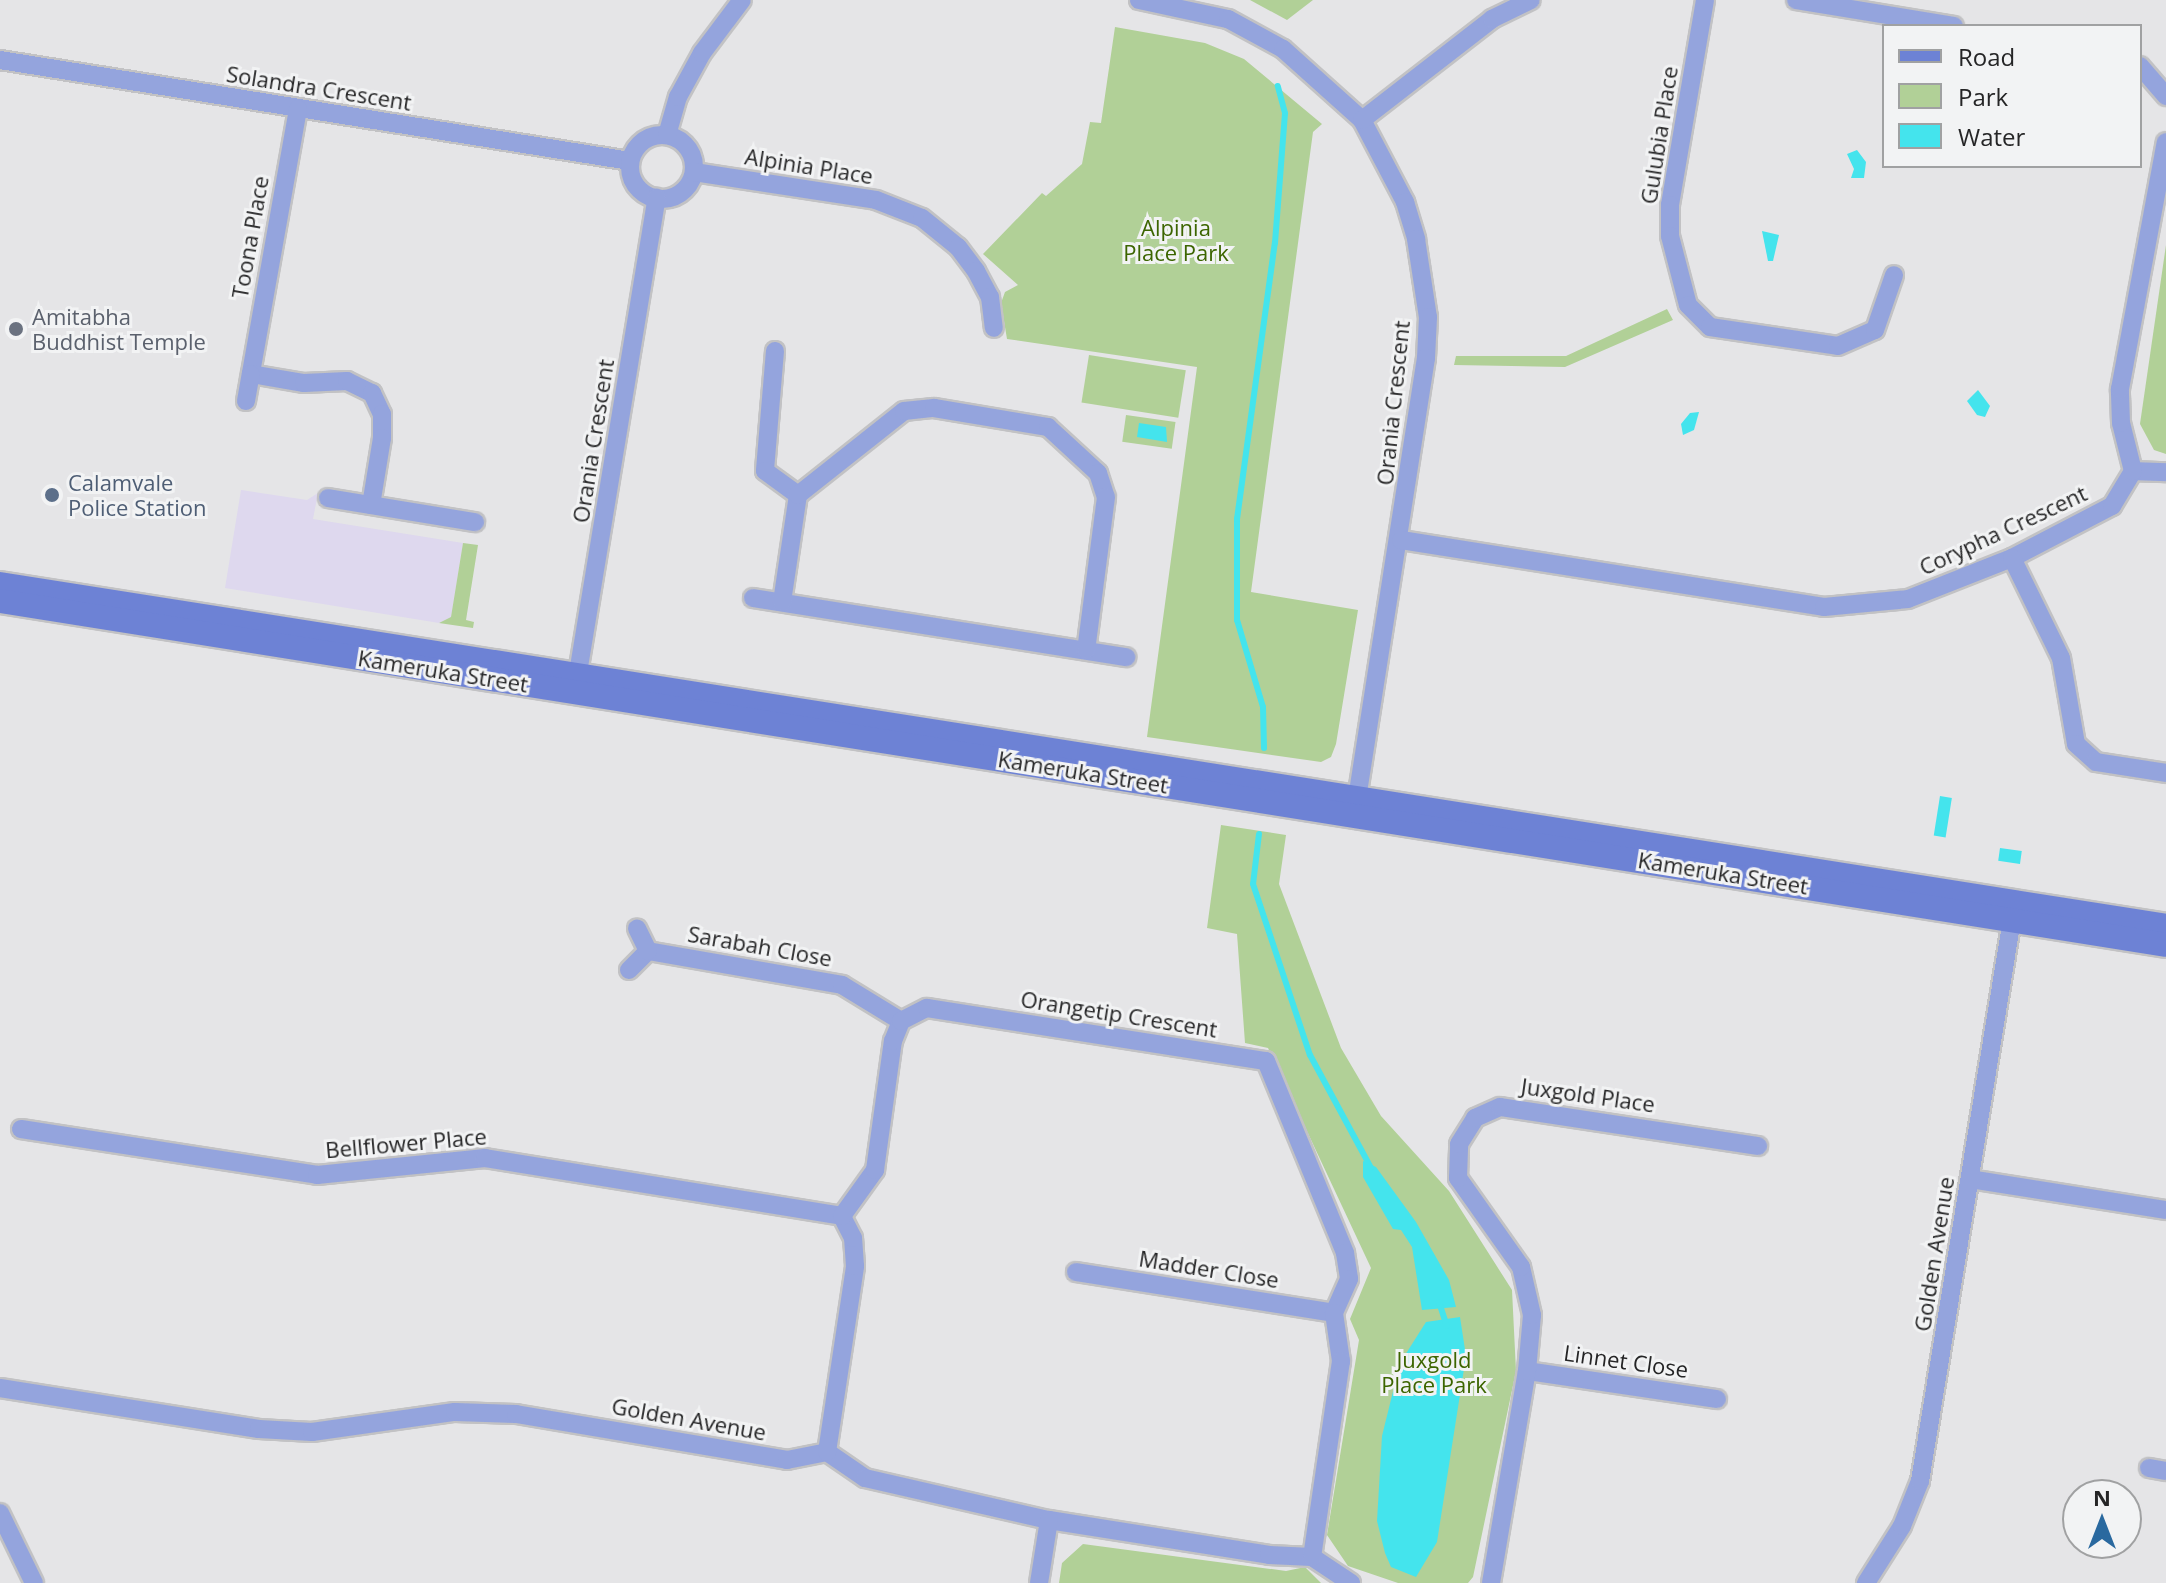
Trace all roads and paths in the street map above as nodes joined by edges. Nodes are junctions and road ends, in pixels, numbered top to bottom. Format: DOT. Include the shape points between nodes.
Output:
graph roads {
  1 [pos="742,0"];
  2 [pos="1139,0"];
  3 [pos="1531,0"];
  4 [pos="1705,0"];
  5 [pos="1796,0"];
  6 [pos="1942,24"];
  7 [pos="0,60"];
  8 [pos="2142,68"];
  9 [pos="2166,96"];
  10 [pos="298,109"];
  11 [pos="1362,120"];
  12 [pos="667,135"];
  13 [pos="2166,142"];
  14 [pos="630,161"];
  15 [pos="694,172"];
  16 [pos="657,198"];
  17 [pos="1894,275"];
  18 [pos="994,328"];
  19 [pos="775,351"];
  20 [pos="251,374"];
  21 [pos="246,401"];
  22 [pos="2133,471"];
  23 [pos="2166,472"];
  24 [pos="798,495"];
  25 [pos="328,498"];
  26 [pos="371,505"];
  27 [pos="475,522"];
  28 [pos="1401,540"];
  29 [pos="2012,558"];
  30 [pos="0,584"];
  31 [pos="753,598"];
  32 [pos="0,601"];
  33 [pos="782,602"];
  34 [pos="1086,650"];
  35 [pos="1126,657"];
  36 [pos="576,683"];
  37 [pos="2166,773"];
  38 [pos="1355,807"];
  39 [pos="2012,919"];
  40 [pos="2166,926"];
  41 [pos="637,928"];
  42 [pos="2166,945"];
  43 [pos="648,951"];
  44 [pos="629,970"];
  45 [pos="901,1021"];
  46 [pos="21,1129"];
  47 [pos="1758,1146"];
  48 [pos="1970,1179"];
  49 [pos="2166,1210"];
  50 [pos="842,1216"];
  51 [pos="1076,1272"];
  52 [pos="1334,1313"];
  53 [pos="1527,1371"];
  54 [pos="2,1389"];
  55 [pos="1717,1399"];
  56 [pos="0,1409"];
  57 [pos="827,1452"];
  58 [pos="0,1513"];
  59 [pos="1049,1520"];
  60 [pos="1312,1557"];
  61 [pos="34,1583"];
  62 [pos="1039,1583"];
  63 [pos="1351,1583"];
  64 [pos="1491,1583"];
  65 [pos="1866,1583"];
  1 -- 12 [label="street" via="702,53 678,97"];
  2 -- 11 [label="street, Orania Crescent" via="1194,9 1254,32 1283,49"];
  3 -- 11 [label="street" via="1492,19"];
  4 -- 17 [label="street, Gulubia Place" via="1670,205 1670,236 1688,305 1710,327 1838,346 1875,330"];
  5 -- 6 [label="street"];
  7 -- 10 [label="street, Solandra Crescent"];
  8 -- 9 [label="street"];
  10 -- 14 [label="street, Solandra Crescent"];
  10 -- 20 [label="street, Toona Place"];
  11 -- 28 [label="street, Orania Crescent" via="1405,202 1428,317"];
  12 -- 14 [label="street" via="647,138"];
  12 -- 15 [label="street" via="691,152"];
  13 -- 22 [label="street" via="2120,389 2121,423"];
  14 -- 16 [label="street" via="639,189"];
  15 -- 16 [label="street" via="685,189"];
  15 -- 18 [label="street, Alpinia Place" via="876,200 922,218 958,247 976,271 990,297"];
  16 -- 36 [label="street, Orania Crescent"];
  19 -- 24 [label="street" via="765,471"];
  20 -- 21 [label="street, Toona Place"];
  20 -- 26 [label="street" via="304,383 347,381 372,393 382,414 382,438"];
  22 -- 23 [label="street"];
  22 -- 29 [label="street, Corypha Crescent" via="2112,506"];
  24 -- 33 [label="street"];
  24 -- 34 [label="street" via="904,411 934,408 1048,427 1098,473 1106,497"];
  25 -- 26 [label="street"];
  26 -- 27 [label="street"];
  28 -- 29 [label="street, Corypha Crescent" via="1824,607 1908,599"];
  28 -- 38 [label="street, Orania Crescent"];
  29 -- 37 [label="street" via="2061,658 2076,744 2096,762"];
  30 -- 36 [label="street, Kameruka Street"];
  31 -- 33 [label="street"];
  32 -- 36 [label="street, Kameruka Street"];
  33 -- 34 [label="street"];
  34 -- 35 [label="street"];
  36 -- 38 [label="street, Kameruka Street"];
  38 -- 39 [label="street, Kameruka Street"];
  38 -- 40 [label="street, Kameruka Street"];
  39 -- 42 [label="street, Kameruka Street"];
  39 -- 48 [label="street, Golden Avenue"];
  41 -- 43 [label="street"];
  43 -- 44 [label="street"];
  43 -- 45 [label="street, Sarabah Close" via="842,985"];
  45 -- 50 [label="street" via="893,1041 875,1170"];
  45 -- 52 [label="street, Orangetip Crescent" via="927,1008 1266,1061 1345,1253 1349,1279"];
  46 -- 50 [label="street, Bellflower Place" via="317,1175 485,1158"];
  47 -- 53 [label="street, Juxgold Place" via="1525,1107 1500,1107 1475,1118 1459,1144 1458,1178 1521,1267 1532,1315"];
  48 -- 49 [label="street"];
  48 -- 65 [label="street, Golden Avenue" via="1920,1481 1902,1526"];
  50 -- 57 [label="street" via="853,1238 855,1266"];
  51 -- 52 [label="street, Madder Close"];
  52 -- 60 [label="street, Orangetip Crescent" via="1341,1361"];
  53 -- 55 [label="street, Linnet Close"];
  53 -- 64 [label="street, Juxgold Place"];
  54 -- 56 [label="street"];
  54 -- 57 [label="street, Golden Avenue" via="259,1429 312,1432 455,1412 516,1414 787,1460"];
  57 -- 59 [label="street" via="865,1478"];
  58 -- 61 [label="street"];
  59 -- 60 [label="street" via="1269,1555"];
  59 -- 62 [label="street"];
  60 -- 63 [label="street"];
}
